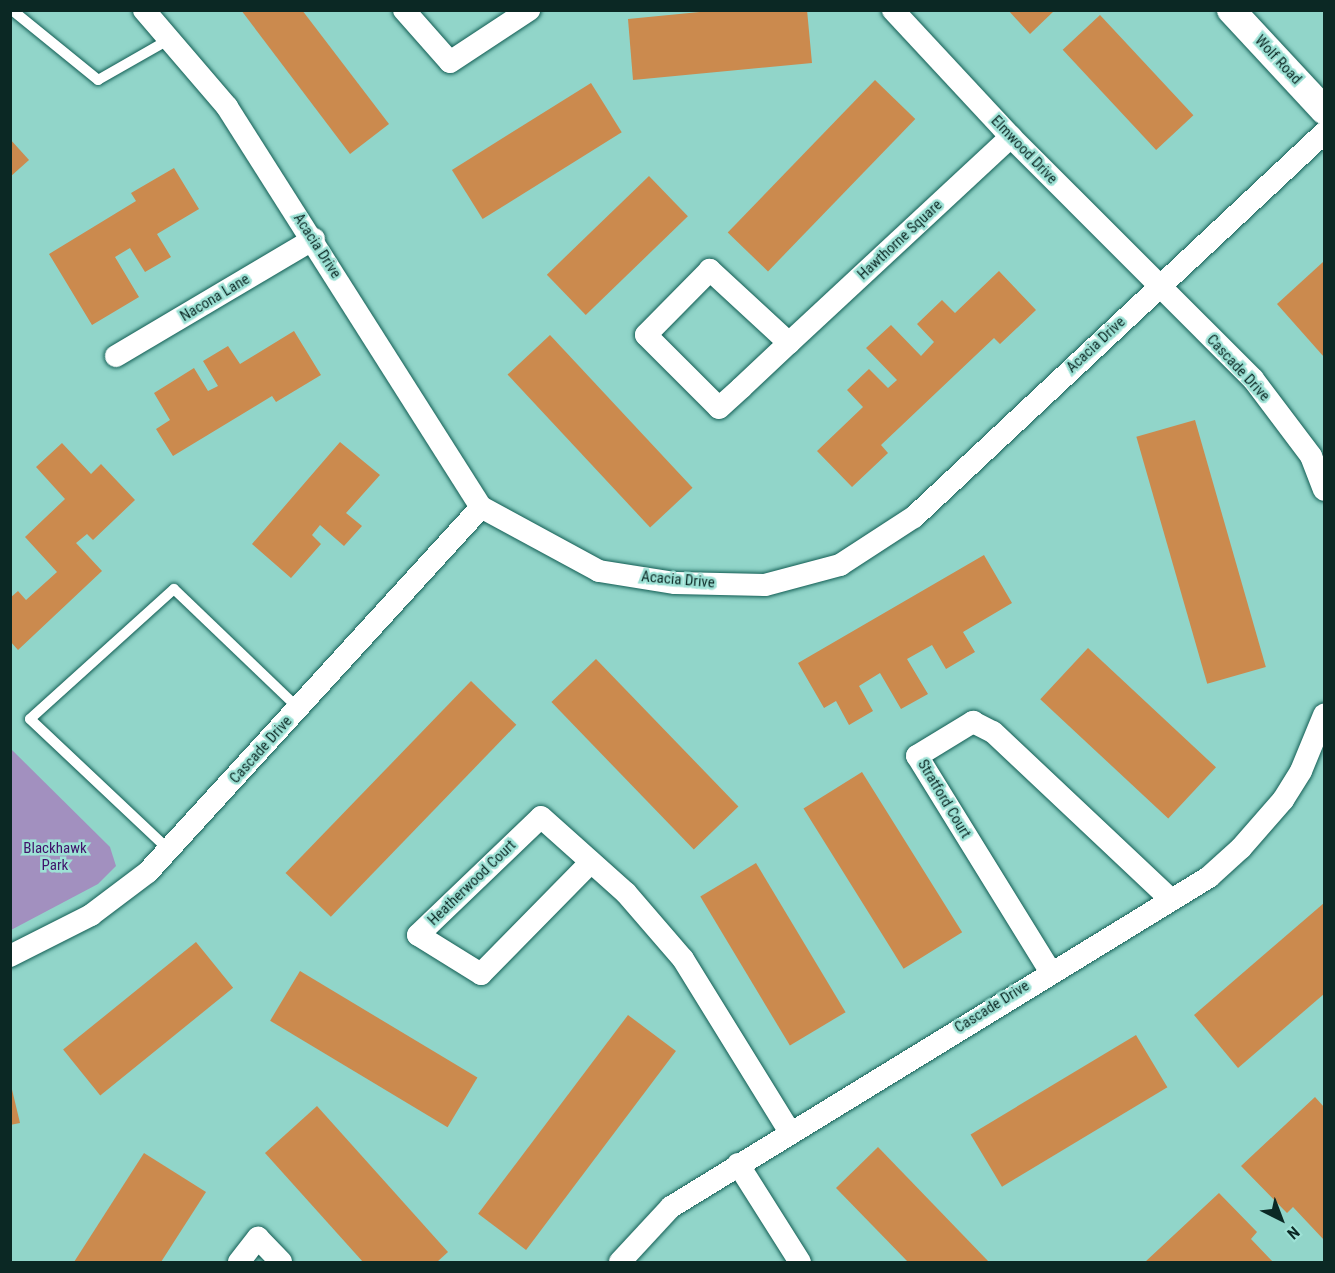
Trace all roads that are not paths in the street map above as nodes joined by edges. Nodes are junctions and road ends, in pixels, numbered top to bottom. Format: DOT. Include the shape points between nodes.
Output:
graph roads {
  1 [pos="12,10"];
  2 [pos="144,10"];
  3 [pos="404,10"];
  4 [pos="529,10"];
  5 [pos="893,10"];
  6 [pos="1231,10"];
  7 [pos="170,39"];
  8 [pos="1324,111"];
  9 [pos="1324,133"];
  10 [pos="1011,137"];
  11 [pos="314,239"];
  12 [pos="1159,286"];
  13 [pos="789,344"];
  14 [pos="116,356"];
  15 [pos="1324,490"];
  16 [pos="481,507"];
  17 [pos="298,708"];
  18 [pos="1324,715"];
  19 [pos="170,851"];
  20 [pos="591,862"];
  21 [pos="1171,900"];
  22 [pos="10,956"];
  23 [pos="1050,971"];
  24 [pos="790,1132"];
  25 [pos="738,1164"];
  26 [pos="239,1263"];
  27 [pos="281,1263"];
  28 [pos="620,1263"];
  29 [pos="800,1263"];
  1 -- 7 [label="lane" via="98,80"];
  2 -- 7 [label="street, Acacia Drive"];
  3 -- 4 [label="street" via="450,62"];
  5 -- 10 [label="street, Elmwood Drive"];
  6 -- 8 [label="street, Wolf Road"];
  7 -- 11 [label="street, Acacia Drive" via="227,107"];
  9 -- 12 [label="street, Acacia Drive"];
  10 -- 12 [label="street, Elmwood Drive"];
  10 -- 13 [label="street, Hawthorne Square"];
  11 -- 14 [label="street, Nacona Lane"];
  11 -- 16 [label="street, Acacia Drive"];
  12 -- 15 [label="street, Cascade Drive" via="1253,379 1311,456"];
  12 -- 16 [label="street, Acacia Drive" via="914,518 840,565 765,585 675,583 610,573 599,571"];
  13 -- 13 [label="street, Hawthorne Square" via="719,408 646,335 710,270"];
  16 -- 17 [label="street, Cascade Drive"];
  17 -- 19 [label="street, Cascade Drive"];
  17 -- 19 [label="lane" via="174,589 30,719"];
  18 -- 21 [label="street, Cascade Drive" via="1301,771 1265,824 1209,877"];
  19 -- 22 [label="street, Cascade Drive" via="91,915"];
  20 -- 20 [label="street, Heatherwood Court" via="541,817 418,935 481,974"];
  20 -- 24 [label="street, Heatherwood Court" via="626,893 683,959"];
  21 -- 23 [label="street, Cascade Drive"];
  21 -- 23 [label="street, Stratford Court" via="993,732 973,722 917,756"];
  23 -- 24 [label="street, Cascade Drive"];
  24 -- 25 [label="street, Cascade Drive"];
  25 -- 28 [label="street, Cascade Drive" via="671,1207"];
  25 -- 29 [label="street"];
  26 -- 27 [label="street" via="258,1238"];
}
